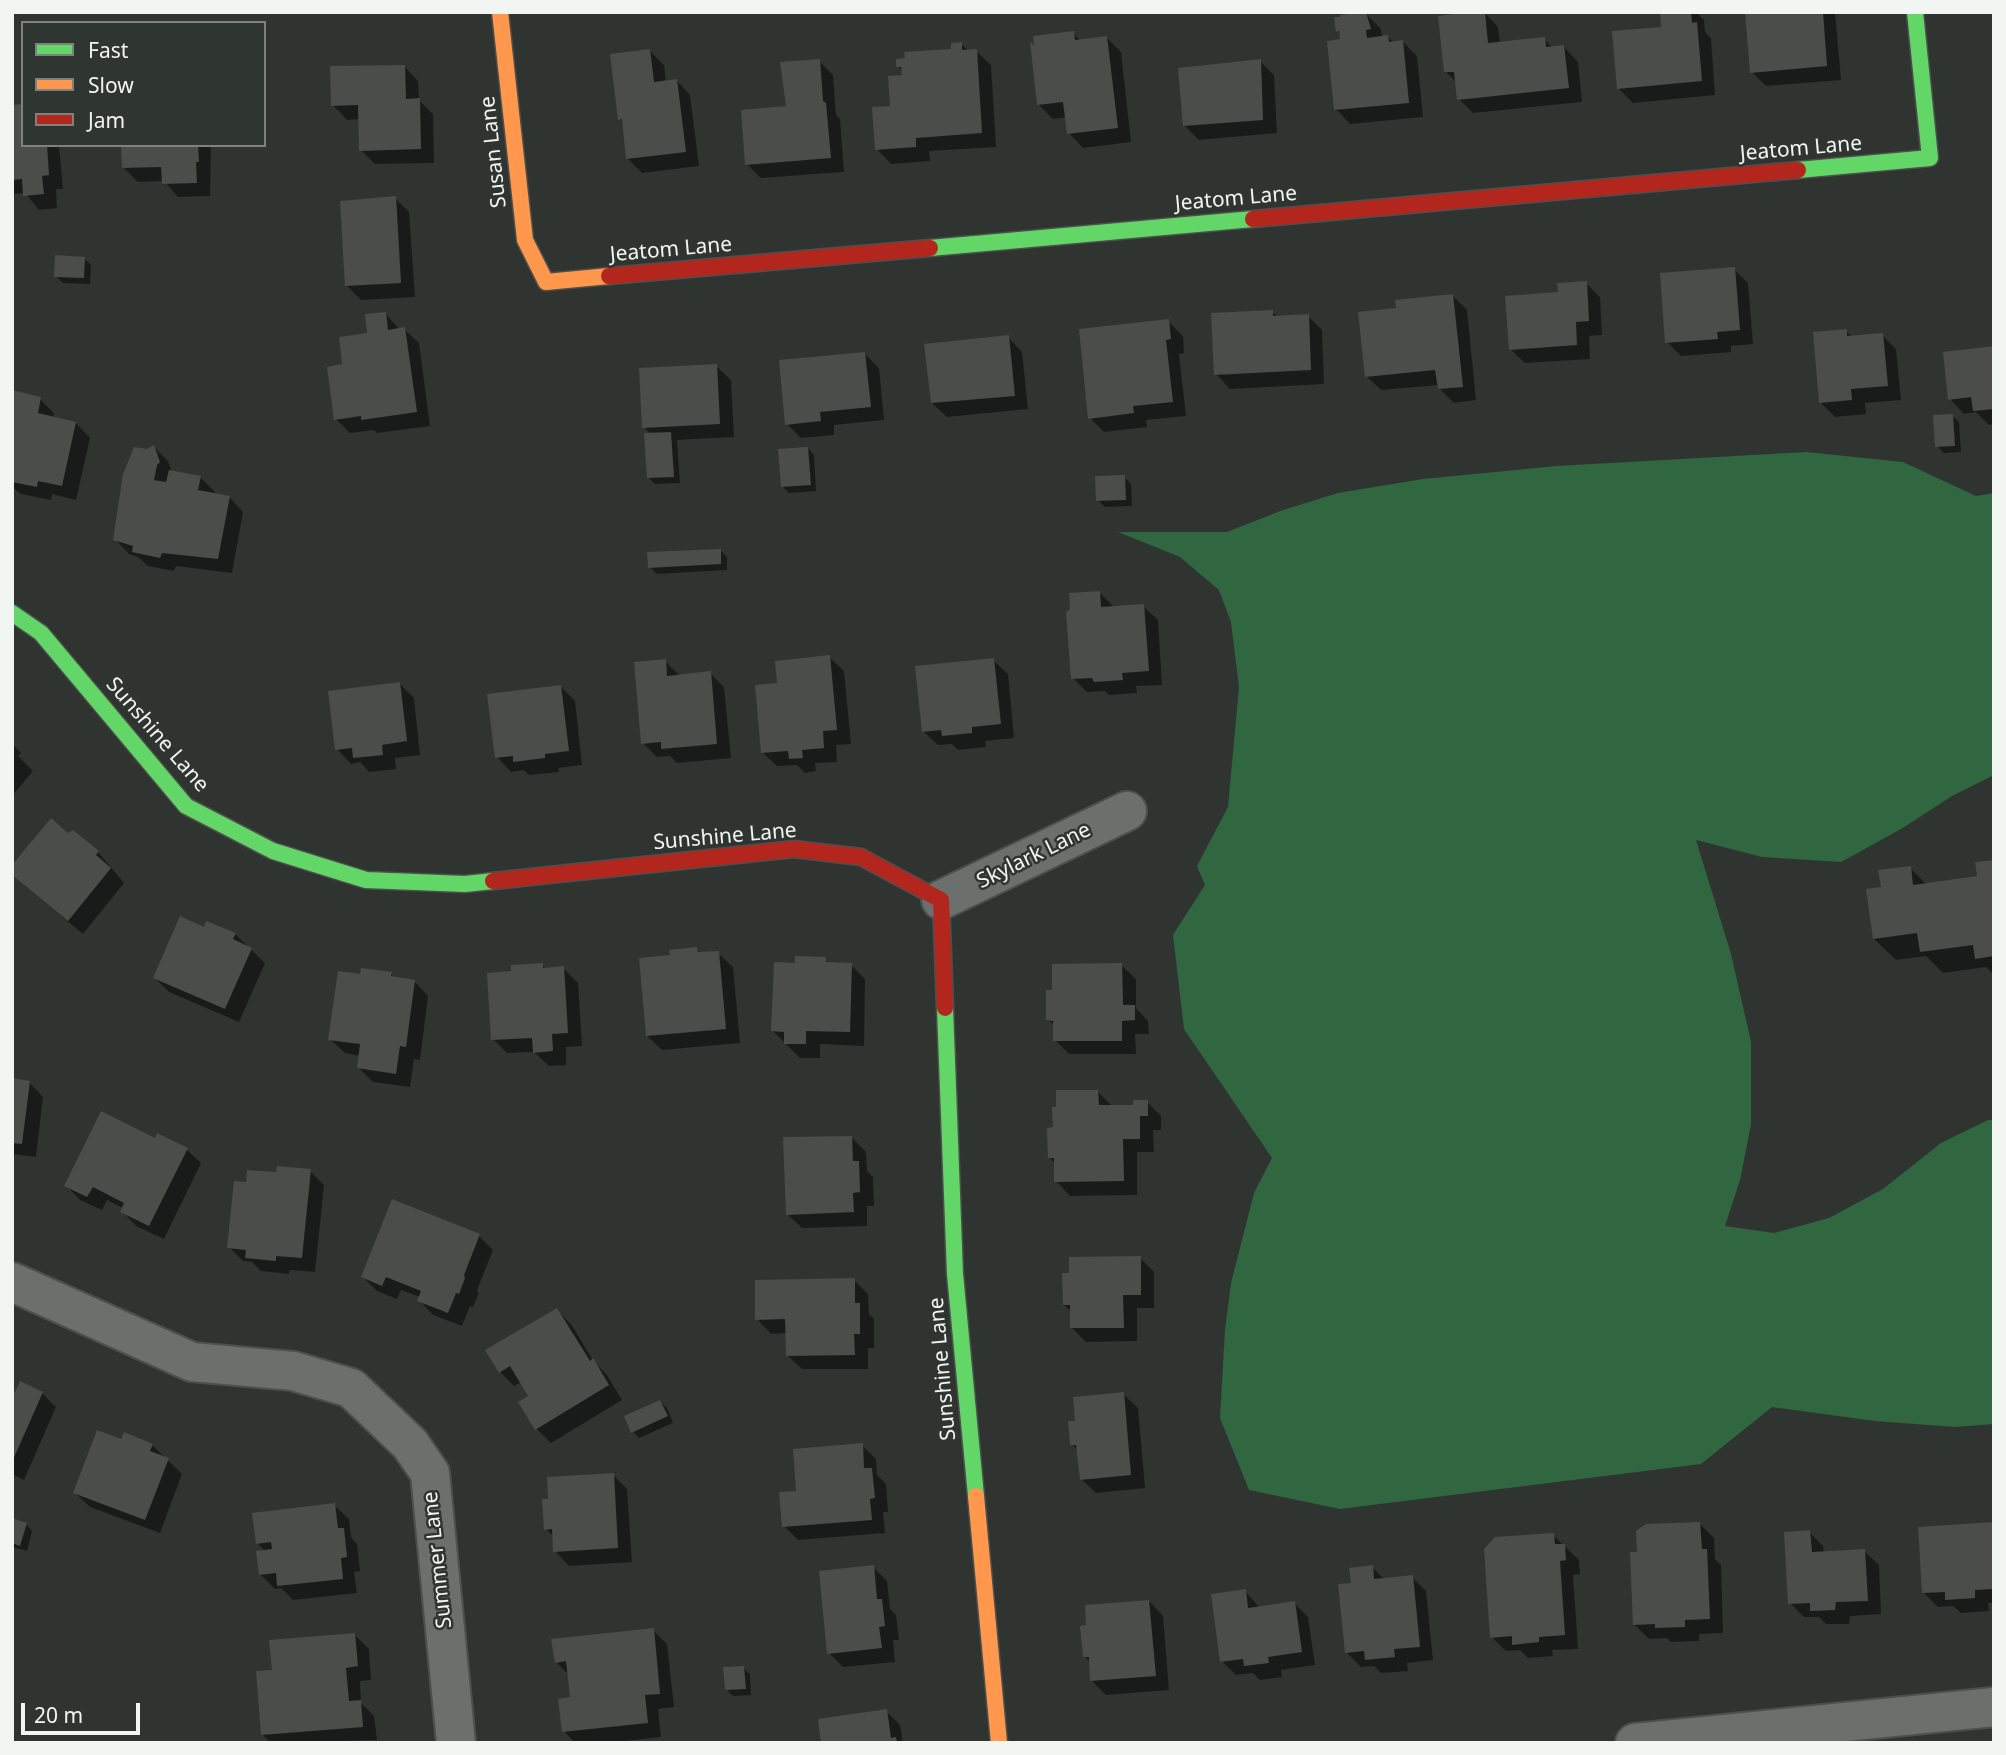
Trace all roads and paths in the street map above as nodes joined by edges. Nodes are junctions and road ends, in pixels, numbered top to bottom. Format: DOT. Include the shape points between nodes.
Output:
graph roads {
  1 [pos="500,12"];
  2 [pos="1915,12"];
  3 [pos="546,282"];
  4 [pos="12,613"];
  5 [pos="1127,811"];
  6 [pos="941,900"];
  7 [pos="12,1282"];
  8 [pos="1994,1707"];
  9 [pos="1699,1740"];
  10 [pos="456,1743"];
  11 [pos="999,1743"];
  12 [pos="1635,1743"];
  1 -- 3 [label="street, Susan Lane" via="525,240"];
  2 -- 3 [label="street, Jeatom Lane" via="1930,158"];
  4 -- 6 [label="street, Sunshine Lane" via="41,633 186,806 273,851 366,880 465,884 794,849 861,857"];
  5 -- 6 [label="street, Skylark Lane"];
  6 -- 11 [label="street, Sunshine Lane" via="955,1274"];
  7 -- 10 [label="street, Summer Lane" via="192,1362 293,1371 351,1388 410,1444 430,1473"];
  8 -- 9 [label="street"];
  9 -- 12 [label="street"];
}
